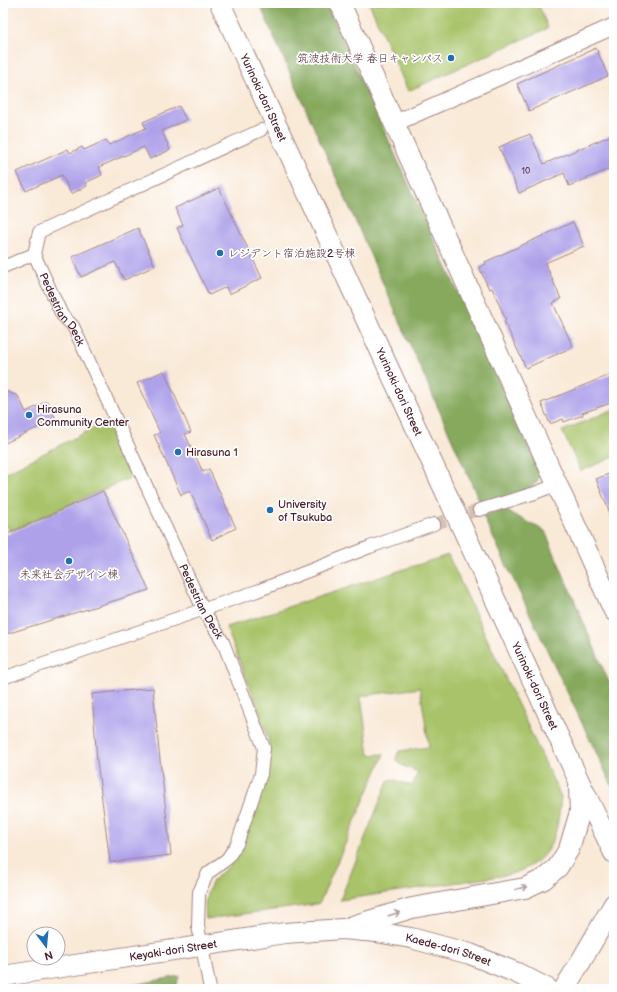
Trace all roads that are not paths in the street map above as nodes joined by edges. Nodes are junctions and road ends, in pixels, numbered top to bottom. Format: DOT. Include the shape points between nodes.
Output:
graph roads {
  1 [pos="220,3"];
  2 [pos="340,3"];
  3 [pos="612,31"];
  4 [pos="394,123"];
  5 [pos="261,130"];
  6 [pos="34,254"];
  7 [pos="3,267"];
  8 [pos="558,484"];
  9 [pos="479,510"];
  10 [pos="434,524"];
  11 [pos="609,588"];
  12 [pos="203,610"];
  13 [pos="614,611"];
  14 [pos="3,678"];
  15 [pos="579,781"];
  16 [pos="614,853"];
  17 [pos="614,904"];
  18 [pos="343,929"];
  19 [pos="201,946"];
  20 [pos="3,976"];
  21 [pos="210,989"];
  22 [pos="548,989"];
  23 [pos="564,989"];
  1 -- 15 [label="street, Yurinoki-dori Street"];
  2 -- 4 [label="street"];
  3 -- 4 [label="street"];
  4 -- 8 [label="street"];
  5 -- 6 [label="street" via="39,232"];
  6 -- 7 [label="street"];
  6 -- 12 [label="street, Pedestrian Deck" via="62,315 73,326"];
  8 -- 9 [label="street"];
  8 -- 11 [label="street"];
  10 -- 12 [label="street"];
  11 -- 13 [label="street"];
  12 -- 14 [label="street"];
  12 -- 19 [label="street, Pedestrian Deck" via="223,642 264,748 261,774 236,844 227,859 208,873 199,892 198,926"];
  15 -- 16 [label="street"];
  18 -- 15 [label="street, one-way" via="412,908 525,888 544,879 558,867 569,849 580,812"];
  17 -- 23 [label="street"];
  18 -- 19 [label="street, Keyaki-dori Street" via="285,933"];
  18 -- 22 [label="street, Kaede-dori Street" via="412,938 470,954"];
  19 -- 20 [label="street, Keyaki-dori Street"];
  19 -- 21 [label="street, Pedestrian Deck"];
}
